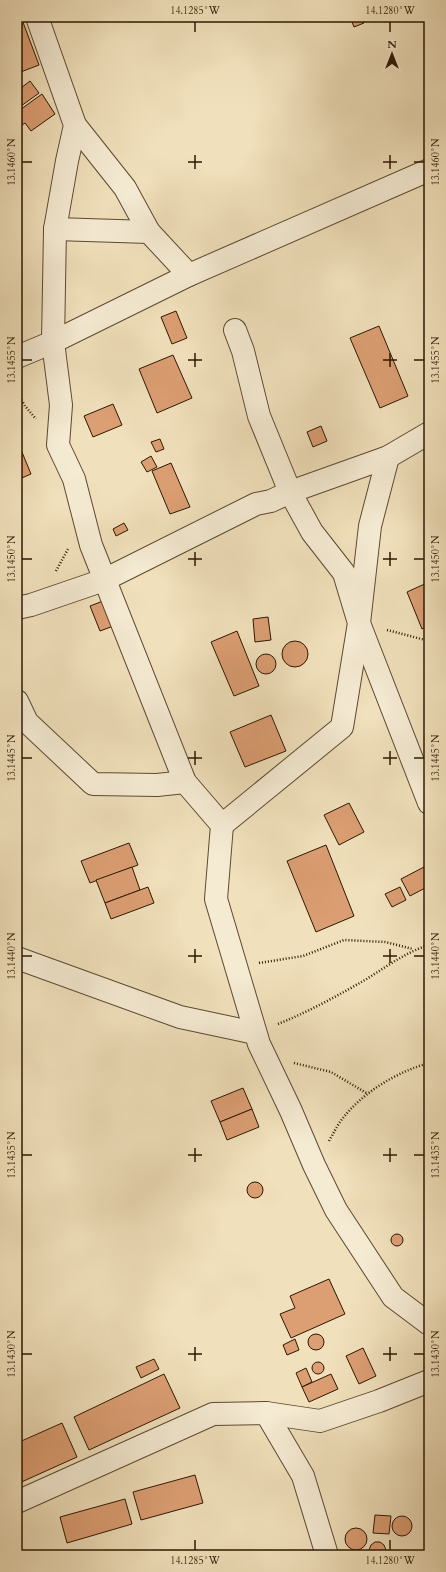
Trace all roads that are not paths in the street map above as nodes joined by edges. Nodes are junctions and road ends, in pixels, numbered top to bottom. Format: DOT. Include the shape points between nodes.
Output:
graph roads {
  1 [pos="37,17"];
  2 [pos="75,125"];
  3 [pos="429,170"];
  4 [pos="55,229"];
  5 [pos="149,232"];
  6 [pos="189,275"];
  7 [pos="235,330"];
  8 [pos="53,342"];
  9 [pos="17,357"];
  10 [pos="429,433"];
  11 [pos="388,457"];
  12 [pos="290,492"];
  13 [pos="104,580"];
  14 [pos="17,608"];
  15 [pos="359,623"];
  16 [pos="17,702"];
  17 [pos="185,782"];
  18 [pos="429,803"];
  19 [pos="222,825"];
  20 [pos="17,958"];
  21 [pos="255,1034"];
  22 [pos="429,1324"];
  23 [pos="429,1381"];
  24 [pos="266,1413"];
  25 [pos="17,1502"];
  26 [pos="327,1555"];
  1 -- 2 [label="street"];
  2 -- 4 [label="street"];
  2 -- 5 [label="street" via="125,188"];
  3 -- 6 [label="street"];
  4 -- 5 [label="street"];
  4 -- 8 [label="street"];
  5 -- 6 [label="street"];
  6 -- 8 [label="street"];
  7 -- 12 [label="street" via="243,351 259,416"];
  8 -- 9 [label="street"];
  8 -- 13 [label="street" via="61,405 58,445 74,479 91,546"];
  10 -- 11 [label="street"];
  11 -- 12 [label="street"];
  11 -- 15 [label="street" via="370,526"];
  12 -- 13 [label="street" via="271,501 256,504"];
  12 -- 15 [label="street" via="312,532 344,573"];
  13 -- 14 [label="street" via="31,606"];
  13 -- 17 [label="street"];
  15 -- 18 [label="street"];
  15 -- 19 [label="street" via="342,728"];
  16 -- 17 [label="street" via="27,722 93,784 157,786"];
  17 -- 19 [label="street"];
  19 -- 21 [label="street" via="216,899"];
  20 -- 21 [label="street" via="180,1017"];
  21 -- 22 [label="street" via="336,1210 392,1297"];
  23 -- 24 [label="street" via="320,1421"];
  24 -- 25 [label="street" via="213,1414"];
  24 -- 26 [label="street" via="303,1476"];
}
